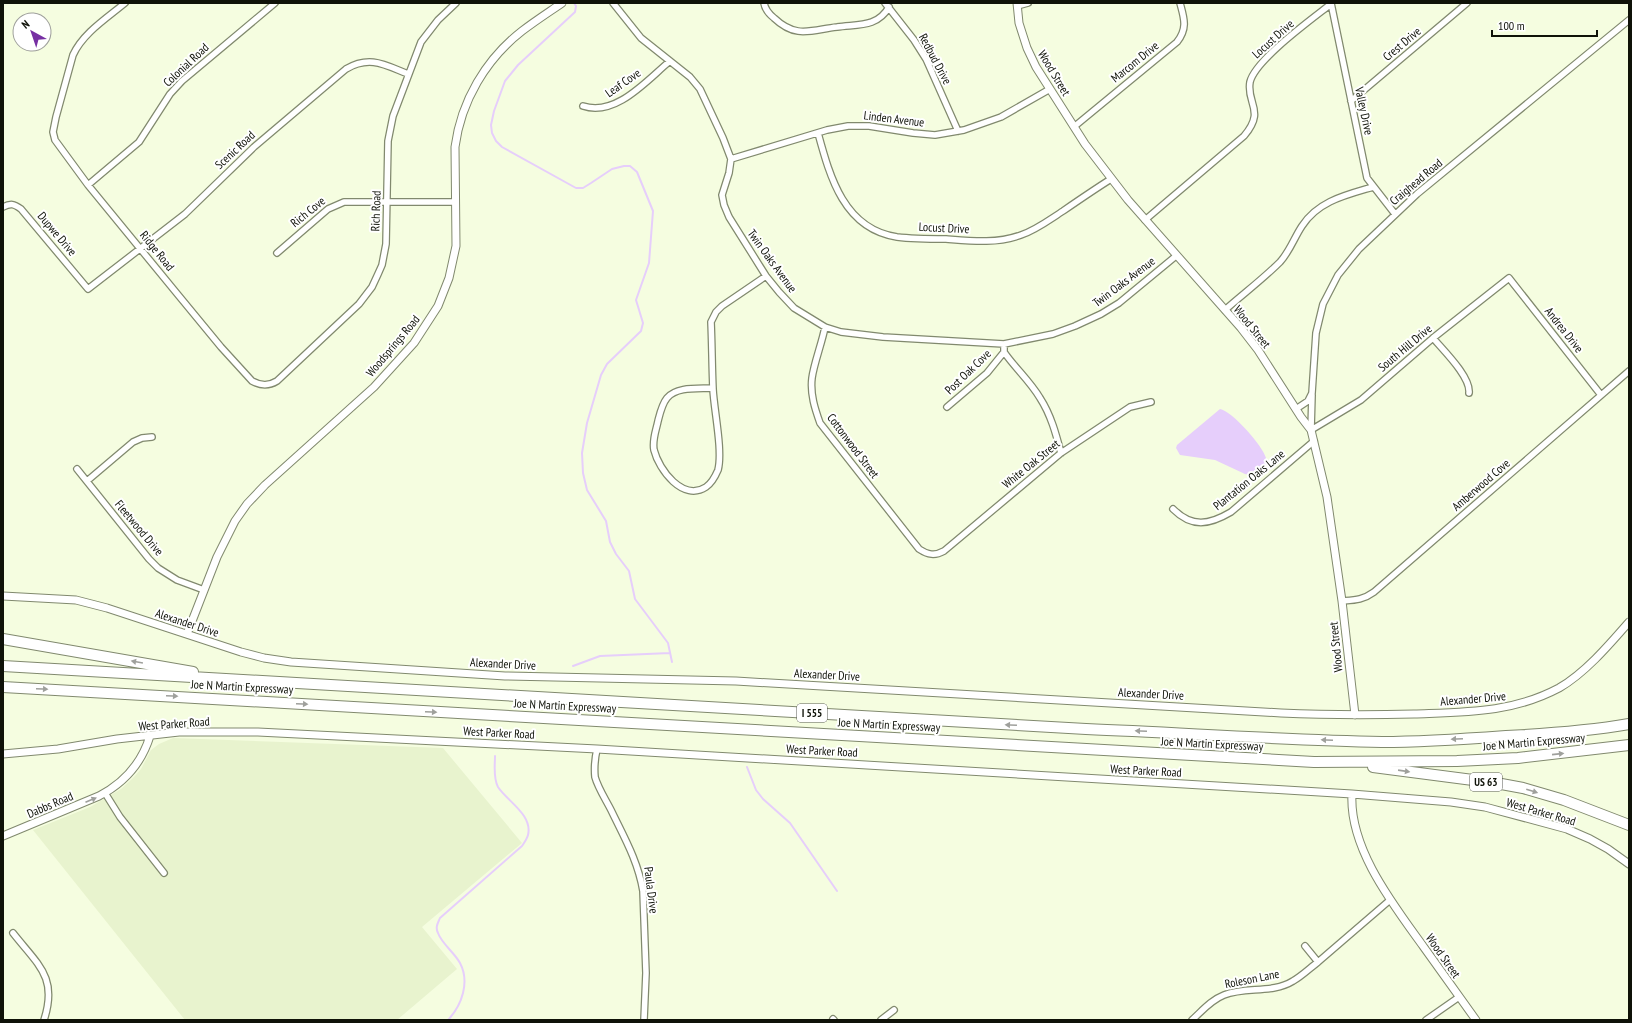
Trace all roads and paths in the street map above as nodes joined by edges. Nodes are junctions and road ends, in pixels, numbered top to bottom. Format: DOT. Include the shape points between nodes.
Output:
graph roads {
  1 [pos="125,3"];
  2 [pos="275,3"];
  3 [pos="456,3"];
  4 [pos="562,3"];
  5 [pos="613,3"];
  6 [pos="764,3"];
  7 [pos="1028,3"];
  8 [pos="1180,3"];
  9 [pos="1467,3"];
  10 [pos="1331,4"];
  11 [pos="887,5"];
  12 [pos="1017,5"];
  13 [pos="1629,20"];
  14 [pos="670,61"];
  15 [pos="408,74"];
  16 [pos="1050,89"];
  17 [pos="1350,101"];
  18 [pos="583,106"];
  19 [pos="1075,126"];
  20 [pos="958,131"];
  21 [pos="818,133"];
  22 [pos="731,159"];
  23 [pos="1111,179"];
  24 [pos="88,185"];
  25 [pos="1373,187"];
  26 [pos="387,201"];
  27 [pos="455,202"];
  28 [pos="3,207"];
  29 [pos="1395,214"];
  30 [pos="1145,220"];
  31 [pos="141,248"];
  32 [pos="277,253"];
  33 [pos="1176,256"];
  34 [pos="766,276"];
  35 [pos="1509,278"];
  36 [pos="88,289"];
  37 [pos="1225,310"];
  38 [pos="825,327"];
  39 [pos="1433,338"];
  40 [pos="1004,344"];
  41 [pos="1004,352"];
  42 [pos="1629,371"];
  43 [pos="264,385"];
  44 [pos="713,388"];
  45 [pos="1312,393"];
  46 [pos="1468,393"];
  47 [pos="1601,395"];
  48 [pos="1152,402"];
  49 [pos="947,408"];
  50 [pos="1296,409"];
  51 [pos="1311,430"];
  52 [pos="152,437"];
  53 [pos="1314,441"];
  54 [pos="1061,453"];
  55 [pos="77,469"];
  56 [pos="87,481"];
  57 [pos="1173,509"];
  58 [pos="932,555"];
  59 [pos="204,590"];
  60 [pos="3,596"];
  61 [pos="1342,601"];
  62 [pos="1629,622"];
  63 [pos="187,634"];
  64 [pos="3,639"];
  65 [pos="3,666"];
  66 [pos="244,680"];
  67 [pos="3,687"];
  68 [pos="1355,715"];
  69 [pos="1626,724"];
  70 [pos="150,736"];
  71 [pos="1629,745"];
  72 [pos="597,749"];
  73 [pos="3,754"];
  74 [pos="1337,762"];
  75 [pos="105,793"];
  76 [pos="1352,794"];
  77 [pos="1629,825"];
  78 [pos="3,836"];
  79 [pos="1629,864"];
  80 [pos="164,873"];
  81 [pos="1390,900"];
  82 [pos="13,934"];
  83 [pos="1304,946"];
  84 [pos="1318,962"];
  85 [pos="1459,997"];
  86 [pos="894,1010"];
  87 [pos="44,1020"];
  88 [pos="644,1020"];
  89 [pos="881,1020"];
  90 [pos="1192,1020"];
  91 [pos="1426,1020"];
  92 [pos="1476,1020"];
  1 -- 24 [label="street, Ridge Road" via="77,47 56,117 53,132 56,140"];
  2 -- 24 [label="street, Colonial Road" via="182,81 170,94 139,142"];
  3 -- 15 [label="street, Rich Road" via="424,36"];
  4 -- 27 [label="street, Woodsprings Road" via="521,32 495,56 484,71 464,109 457,132"];
  5 -- 14 [label="street" via="641,38"];
  6 -- 11 [label="street" via="769,14 780,24 805,33 868,25 882,16"];
  7 -- 12 [label="street"];
  8 -- 19 [label="street, Marcom Drive" via="1185,25 1177,42"];
  9 -- 17 [label="street, Crest Drive"];
  10 -- 17 [label="street, Valley Drive"];
  10 -- 30 [label="street, Locust Drive" via="1259,65 1253,73 1250,92 1255,108 1254,118 1244,136"];
  11 -- 20 [label="street, Redbud Drive" via="926,59"];
  12 -- 16 [label="street, Wood Street" via="1020,29 1027,48"];
  13 -- 29 [label="street, Craighead Road"];
  14 -- 18 [label="street, Leaf Cove" via="617,103 603,108"];
  14 -- 22 [label="street" via="700,89"];
  15 -- 26 [label="street, Rich Road" via="388,141"];
  15 -- 31 [label="street, Scenic Road" via="372,61 361,62 346,69 254,147 185,214"];
  16 -- 19 [label="street, Wood Street"];
  16 -- 20 [label="street, Linden Avenue" via="1001,117"];
  17 -- 25 [label="street, Valley Drive" via="1367,178"];
  19 -- 23 [label="street, Wood Street"];
  20 -- 21 [label="street, Linden Avenue" via="935,135 861,125"];
  21 -- 22 [label="street, Linden Avenue"];
  21 -- 23 [label="street, Locust Drive" via="828,172 847,206 867,225 897,237 986,242 1008,239 1041,226"];
  22 -- 34 [label="street, Twin Oaks Avenue" via="722,195 724,205 738,233"];
  23 -- 30 [label="street, Wood Street"];
  24 -- 31 [label="street, Ridge Road"];
  25 -- 29 [label="street, Valley Drive"];
  25 -- 37 [label="street" via="1336,198 1316,210 1302,225 1280,262"];
  26 -- 27 [label="street, Rich Cove"];
  26 -- 32 [label="street, Rich Cove" via="351,201 335,205"];
  26 -- 43 [label="street, Rich Road" via="385,251 372,287 359,304 277,381"];
  27 -- 59 [label="street, Woodsprings Road" via="456,246 449,278 428,323 414,343 374,387 247,504 217,557"];
  28 -- 36 [label="street, Dupwe Drive" via="14,204 21,209"];
  29 -- 45 [label="street, Craighead Road" via="1354,255 1327,294 1316,333"];
  30 -- 33 [label="street, Wood Street"];
  31 -- 36 [label="street, Scenic Road"];
  31 -- 43 [label="street, Ridge Road" via="220,347 252,381"];
  33 -- 37 [label="street, Wood Street"];
  33 -- 40 [label="street, Twin Oaks Avenue" via="1101,314 1053,334"];
  34 -- 38 [label="street, Twin Oaks Avenue" via="794,308"];
  34 -- 44 [label="street" via="727,302 716,312 711,322"];
  35 -- 39 [label="street, South Hill Drive"];
  35 -- 47 [label="street, Andrea Drive"];
  37 -- 50 [label="street, Wood Street" via="1258,350"];
  38 -- 40 [label="street, Twin Oaks Avenue" via="841,332 883,337"];
  38 -- 58 [label="street, Cottonwood Street" via="812,378 814,408 820,423 919,549"];
  39 -- 46 [label="street" via="1465,378"];
  39 -- 51 [label="street, South Hill Drive" via="1360,400"];
  40 -- 41 [label="street"];
  41 -- 49 [label="street, Post Oak Cove" via="987,373"];
  41 -- 54 [label="street" via="1029,382 1047,410"];
  42 -- 47 [label="street, Amberwood Cove"];
  44 -- 44 [label="street" via="719,453 716,476 703,488 690,491 682,489 658,461 654,450 653,439 663,405 672,393"];
  45 -- 50 [label="street" via="1308,401"];
  45 -- 51 [label="street, Craighead Road"];
  47 -- 61 [label="street, Amberwood Cove" via="1367,598"];
  48 -- 54 [label="street, White Oak Street" via="1130,407"];
  50 -- 51 [label="street, Wood Street"];
  51 -- 53 [label="street, Wood Street"];
  52 -- 56 [label="street" via="134,442"];
  53 -- 57 [label="street, Plantation Oaks Lane" via="1221,518 1209,523 1198,522 1184,518"];
  53 -- 61 [label="street, Wood Street" via="1327,497"];
  54 -- 58 [label="street, White Oak Street" via="944,551"];
  55 -- 56 [label="street, Fleetwood Drive"];
  56 -- 59 [label="street, Fleetwood Drive" via="158,568 177,580"];
  59 -- 63 [label="street, Woodsprings Road"];
  60 -- 63 [label="street, Alexander Drive" via="76,600"];
  61 -- 68 [label="street, Wood Street"];
  62 -- 68 [label="street, Alexander Drive" via="1593,662 1560,687 1538,698 1494,710"];
  63 -- 68 [label="street, Alexander Drive" via="240,652 291,662 505,676 736,682"];
  66 -- 64 [label="highway, one-way"];
  65 -- 66 [label="highway, Joe N Martin Expressway / I 555"];
  69 -- 66 [label="highway, Joe N Martin Expressway / I 555, one-way" via="1538,734 1384,742 1078,729"];
  67 -- 74 [label="highway, Joe N Martin Expressway / I 555, one-way" via="1260,760"];
  70 -- 72 [label="street, West Parker Road" via="179,732 258,732"];
  70 -- 73 [label="street, West Parker Road"];
  70 -- 75 [label="street, Dabbs Road" via="144,752 131,772"];
  74 -- 71 [label="highway, Joe N Martin Expressway / US 63, one-way" via="1457,762"];
  72 -- 76 [label="street, West Parker Road"];
  72 -- 88 [label="street, Paula Drive" via="597,784 630,848 642,885 646,973"];
  74 -- 77 [label="highway, US 63, one-way" via="1523,788 1564,800"];
  78 -- 75 [label="street, Dabbs Road, one-way"];
  75 -- 80 [label="street" via="120,817"];
  76 -- 79 [label="street, West Parker Road" via="1485,807 1567,829 1608,848"];
  76 -- 81 [label="street, Wood Street" via="1352,812 1358,835 1368,860"];
  81 -- 84 [label="street, Roleson Lane"];
  81 -- 85 [label="street, Wood Street"];
  82 -- 87 [label="street" via="46,976 49,990"];
  83 -- 84 [label="street"];
  84 -- 90 [label="street, Roleson Lane" via="1294,981 1284,985 1224,995 1210,1003"];
  85 -- 91 [label="street"];
  85 -- 92 [label="street, Wood Street"];
  86 -- 89 [label="street"];
}
